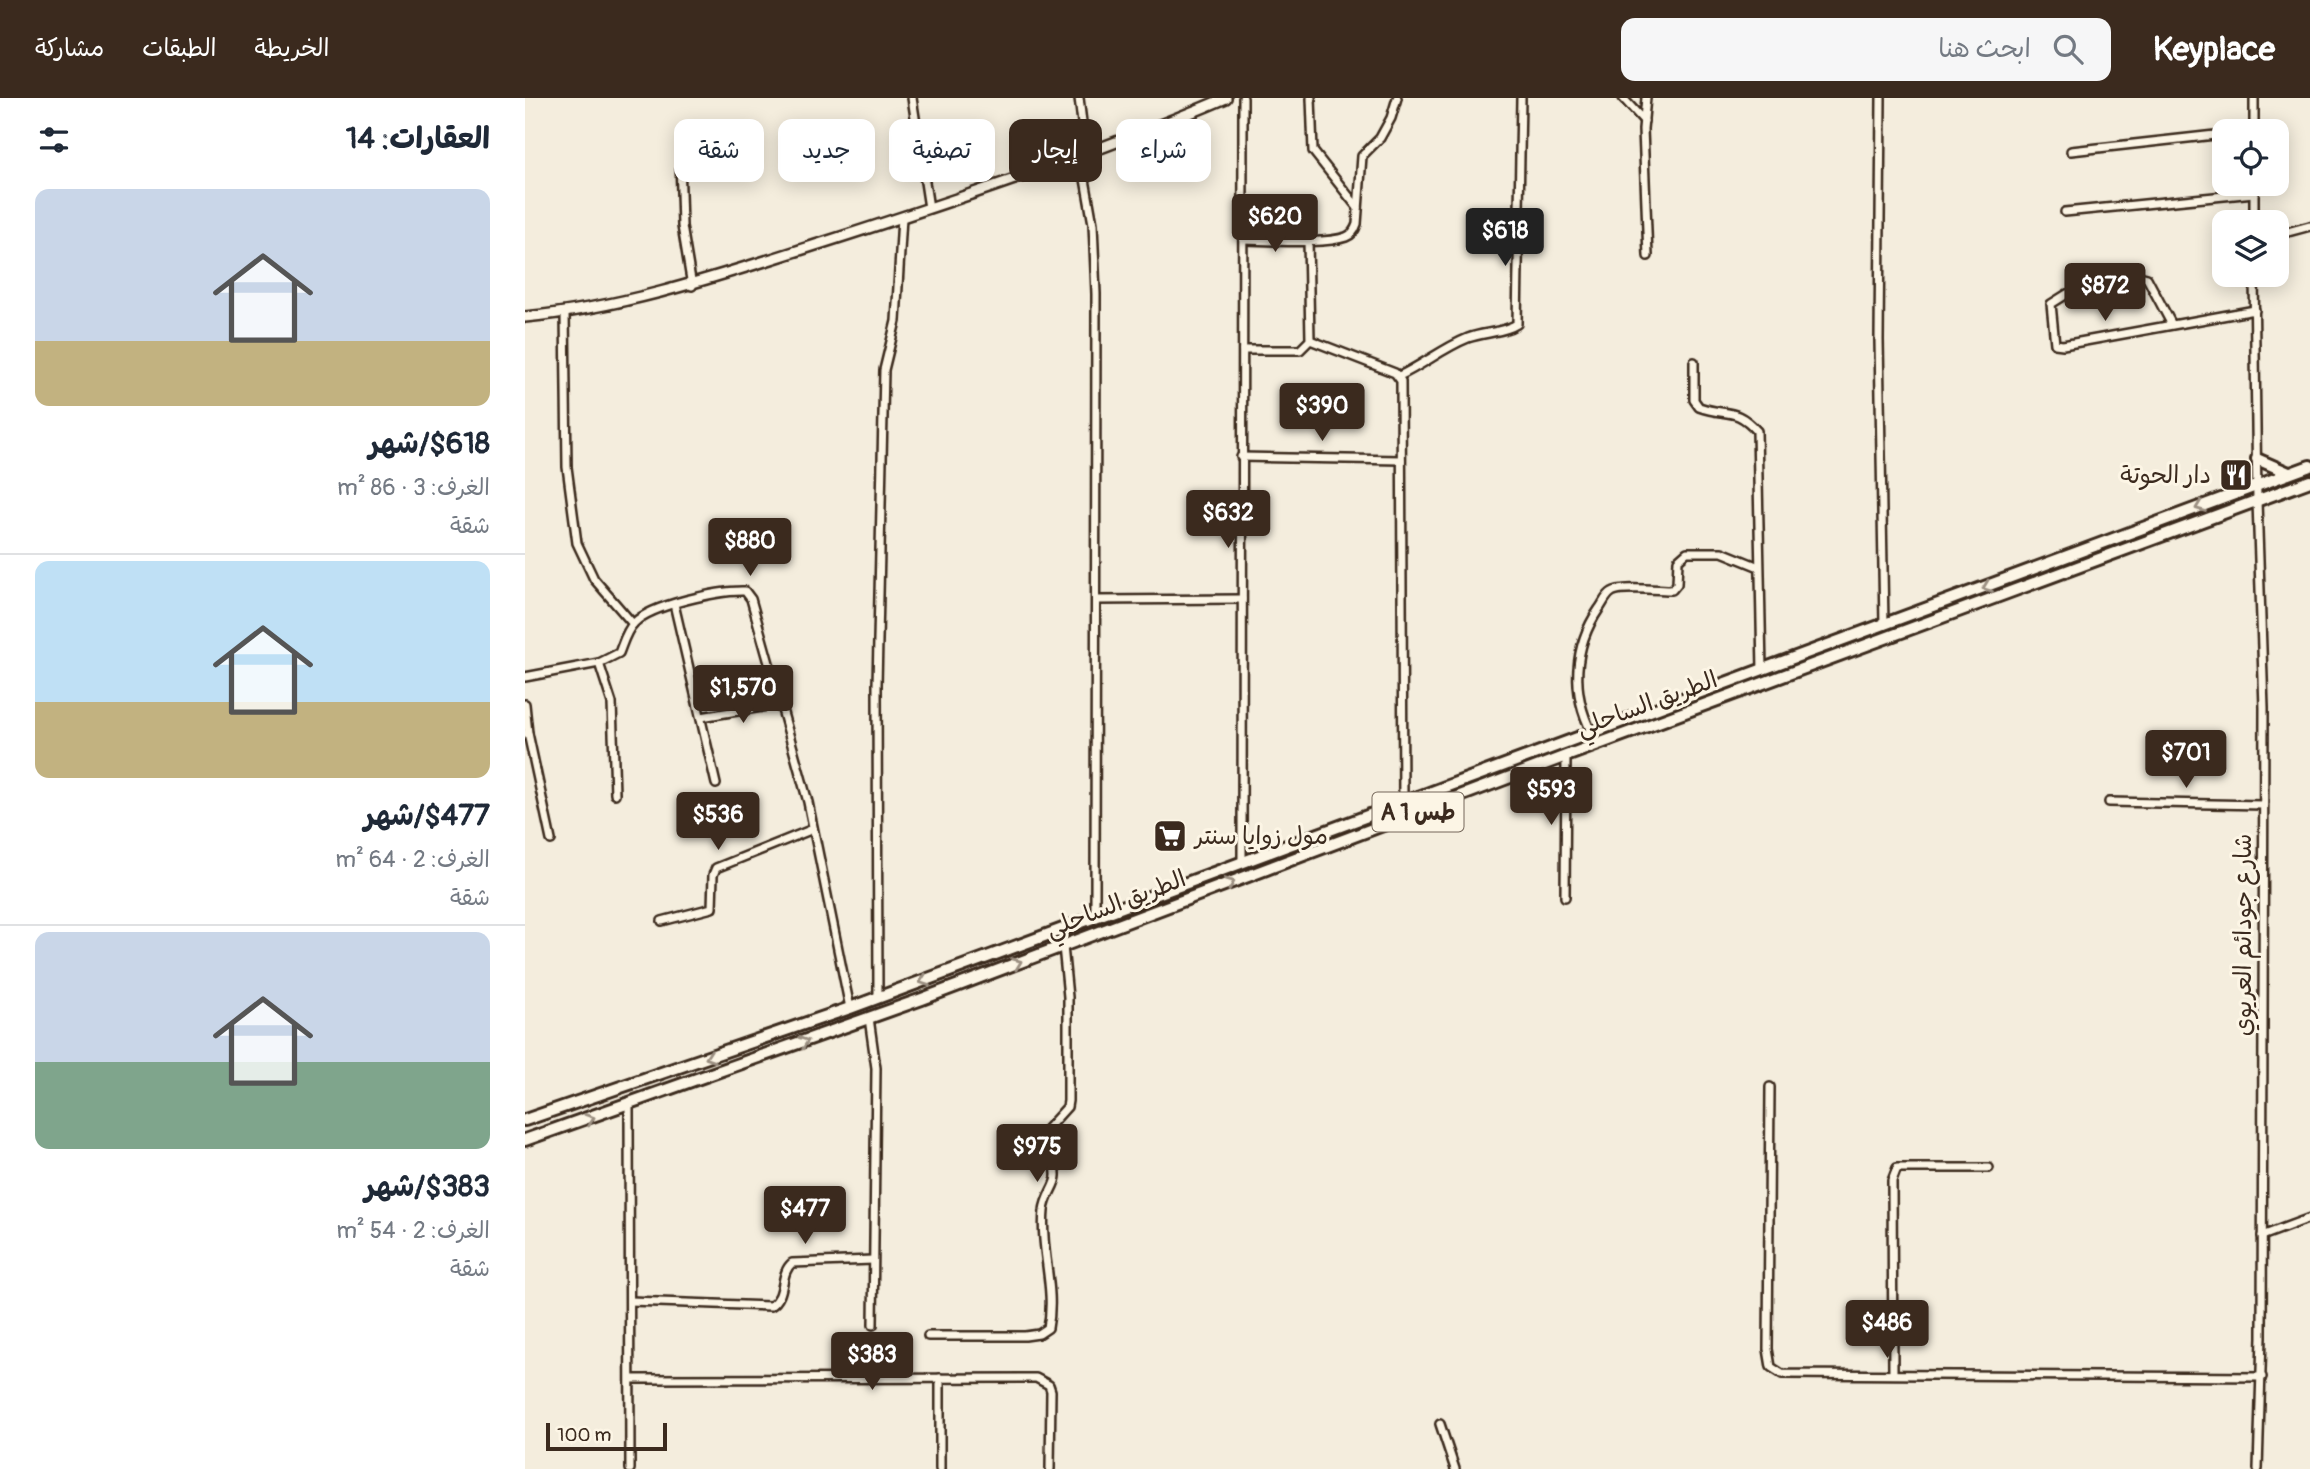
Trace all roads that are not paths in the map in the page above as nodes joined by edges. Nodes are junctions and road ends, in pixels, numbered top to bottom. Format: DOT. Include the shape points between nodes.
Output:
graph roads {
  1 [pos="912,98"];
  2 [pos="1079,98"];
  3 [pos="1226,98"];
  4 [pos="1243,98"];
  5 [pos="1311,98"];
  6 [pos="1397,98"];
  7 [pos="1521,98"];
  8 [pos="1623,98"];
  9 [pos="1646,98"];
  10 [pos="1881,98"];
  11 [pos="2254,98"];
  12 [pos="1080,119"];
  13 [pos="2253,119"];
  14 [pos="1644,121"];
  15 [pos="2212,135"];
  16 [pos="1102,148"];
  17 [pos="2071,151"];
  18 [pos="1009,181"];
  19 [pos="681,182"];
  20 [pos="1087,182"];
  21 [pos="2224,196"];
  22 [pos="929,208"];
  23 [pos="1359,209"];
  24 [pos="2066,212"];
  25 [pos="902,217"];
  26 [pos="2310,226"];
  27 [pos="2289,232"];
  28 [pos="1243,240"];
  29 [pos="1308,240"];
  30 [pos="1648,256"];
  31 [pos="692,286"];
  32 [pos="2254,287"];
  33 [pos="2255,310"];
  34 [pos="565,313"];
  35 [pos="525,317"];
  36 [pos="2172,325"];
  37 [pos="1310,340"];
  38 [pos="1243,350"];
  39 [pos="1694,362"];
  40 [pos="1399,376"];
  41 [pos="1241,457"];
  42 [pos="2257,459"];
  43 [pos="1401,460"];
  44 [pos="2310,466"];
  45 [pos="2289,473"];
  46 [pos="2310,481"];
  47 [pos="2257,485"];
  48 [pos="2257,501"];
  49 [pos="1759,567"];
  50 [pos="1242,598"];
  51 [pos="1096,600"];
  52 [pos="674,604"];
  53 [pos="633,624"];
  54 [pos="1884,626"];
  55 [pos="599,663"];
  56 [pos="1762,671"];
  57 [pos="525,677"];
  58 [pos="525,704"];
  59 [pos="780,704"];
  60 [pos="701,717"];
  61 [pos="1592,733"];
  62 [pos="527,734"];
  63 [pos="1566,756"];
  64 [pos="716,784"];
  65 [pos="615,794"];
  66 [pos="1403,802"];
  67 [pos="2109,802"];
  68 [pos="2263,805"];
  69 [pos="813,829"];
  70 [pos="551,840"];
  71 [pos="1242,860"];
  72 [pos="1565,897"];
  73 [pos="1095,917"];
  74 [pos="662,921"];
  75 [pos="1063,946"];
  76 [pos="878,997"];
  77 [pos="850,1008"];
  78 [pos="869,1018"];
  79 [pos="1770,1087"];
  80 [pos="629,1105"];
  81 [pos="525,1120"];
  82 [pos="525,1140"];
  83 [pos="1989,1168"];
  84 [pos="2310,1218"];
  85 [pos="2262,1236"];
  86 [pos="873,1260"];
  87 [pos="630,1301"];
  88 [pos="873,1325"];
  89 [pos="928,1336"];
  90 [pos="1893,1374"];
  91 [pos="2262,1377"];
  92 [pos="940,1378"];
  93 [pos="631,1379"];
  94 [pos="1440,1424"];
  95 [pos="630,1469"];
  96 [pos="940,1469"];
  97 [pos="1050,1469"];
  98 [pos="1455,1469"];
  99 [pos="2258,1469"];
  1 -- 22 [label="street"];
  2 -- 12 [label="street"];
  3 -- 16 [label="street"];
  4 -- 28 [label="street"];
  5 -- 23 [label="street" via="1313,151"];
  6 -- 23 [label="street" via="1380,138 1362,156"];
  7 -- 40 [label="street" via="1517,324 1457,343"];
  8 -- 14 [label="street"];
  9 -- 14 [label="street"];
  10 -- 54 [label="street"];
  11 -- 13 [label="street"];
  14 -- 30 [label="street"];
  15 -- 17 [label="street"];
  18 -- 22 [label="street"];
  19 -- 31 [label="street"];
  20 -- 51 [label="street" via="1096,295"];
  21 -- 24 [label="street"];
  22 -- 25 [label="street"];
  23 -- 29 [label="street" via="1353,232 1346,237"];
  25 -- 31 [label="street"];
  25 -- 76 [label="street" via="896,321 884,370 877,697"];
  26 -- 27 [label="street"];
  28 -- 29 [label="street"];
  28 -- 38 [label="street"];
  29 -- 37 [label="street"];
  31 -- 34 [label="street"];
  32 -- 33 [label="street, شارع جودائم العريوي"];
  33 -- 36 [label="street"];
  33 -- 42 [label="street, شارع جودائم العريوي"];
  34 -- 35 [label="street"];
  34 -- 53 [label="street" via="567,467 577,543 594,579"];
  36 -- 36 [label="street" via="2055,344 2051,303 2067,294 2143,277"];
  37 -- 38 [label="street" via="1300,350"];
  37 -- 40 [label="street"];
  38 -- 41 [label="street"];
  39 -- 49 [label="street" via="1694,400 1699,407 1744,416 1757,431"];
  40 -- 43 [label="street"];
  41 -- 43 [label="street"];
  41 -- 50 [label="street"];
  42 -- 45 [label="highway"];
  42 -- 47 [label="street, شارع جودائم العريوي"];
  43 -- 66 [label="street"];
  44 -- 45 [label="highway, الطريق الساحلي / A 1 طس"];
  45 -- 47 [label="highway, الطريق الساحلي / A 1 طس"];
  46 -- 48 [label="highway, الطريق الساحلي / A 1 طس"];
  47 -- 48 [label="street, شارع جودائم العريوي"];
  47 -- 54 [label="highway, الطريق الساحلي / A 1 طس, one-way"];
  48 -- 63 [label="highway, الطريق الساحلي / A 1 طس"];
  48 -- 68 [label="street, شارع جودائم العريوي"];
  49 -- 56 [label="street"];
  49 -- 61 [label="street" via="1722,552 1688,552 1678,560 1677,584 1672,590 1618,589 1609,594 1586,628 1580,647 1581,712"];
  50 -- 51 [label="street"];
  50 -- 71 [label="street"];
  51 -- 73 [label="street"];
  52 -- 53 [label="street"];
  52 -- 59 [label="street" via="745,591"];
  52 -- 60 [label="street"];
  53 -- 55 [label="street" via="619,653"];
  54 -- 56 [label="highway, الطريق الساحلي / A 1 طس"];
  55 -- 57 [label="street"];
  55 -- 65 [label="street" via="613,713"];
  56 -- 61 [label="highway, الطريق الساحلي / A 1 طس"];
  58 -- 62 [label="street"];
  59 -- 60 [label="street"];
  59 -- 69 [label="street"];
  60 -- 64 [label="street"];
  61 -- 66 [label="highway, الطريق الساحلي / A 1 طس"];
  62 -- 70 [label="street"];
  63 -- 72 [label="street"];
  75 -- 63 [label="highway, الطريق الساحلي / A 1 طس, one-way"];
  66 -- 71 [label="highway, الطريق الساحلي / A 1 طس"];
  67 -- 68 [label="street"];
  68 -- 85 [label="street, شارع جودائم العريوي"];
  69 -- 74 [label="street" via="716,868 712,908"];
  69 -- 77 [label="street"];
  71 -- 73 [label="highway, الطريق الساحلي / A 1 طس"];
  73 -- 76 [label="highway, الطريق الساحلي / A 1 طس, one-way"];
  78 -- 75 [label="highway, الطريق الساحلي / A 1 طس, one-way"];
  75 -- 89 [label="street" via="1068,1101 1048,1129 1056,1176 1044,1210 1043,1255 1052,1307 1048,1328 1024,1336"];
  76 -- 77 [label="highway, الطريق الساحلي / A 1 طس"];
  77 -- 81 [label="highway, الطريق الساحلي / A 1 طس, one-way"];
  80 -- 78 [label="highway, الطريق الساحلي / A 1 طس, one-way"];
  78 -- 86 [label="street" via="876,1068"];
  79 -- 90 [label="street" via="1771,1367 1782,1374"];
  82 -- 80 [label="highway, الطريق الساحلي / A 1 طس, one-way"];
  80 -- 87 [label="street"];
  83 -- 90 [label="street" via="1897,1168 1892,1181"];
  84 -- 85 [label="street"];
  85 -- 91 [label="street, شارع جودائم العريوي"];
  86 -- 87 [label="street" via="793,1263 787,1267 779,1300 771,1306"];
  86 -- 88 [label="street"];
  87 -- 93 [label="street"];
  90 -- 91 [label="street"];
  91 -- 99 [label="street, شارع جودائم العريوي"];
  92 -- 93 [label="street"];
  92 -- 96 [label="street"];
  92 -- 97 [label="street" via="1044,1380 1051,1391"];
  93 -- 95 [label="street"];
  94 -- 98 [label="street"];
}
